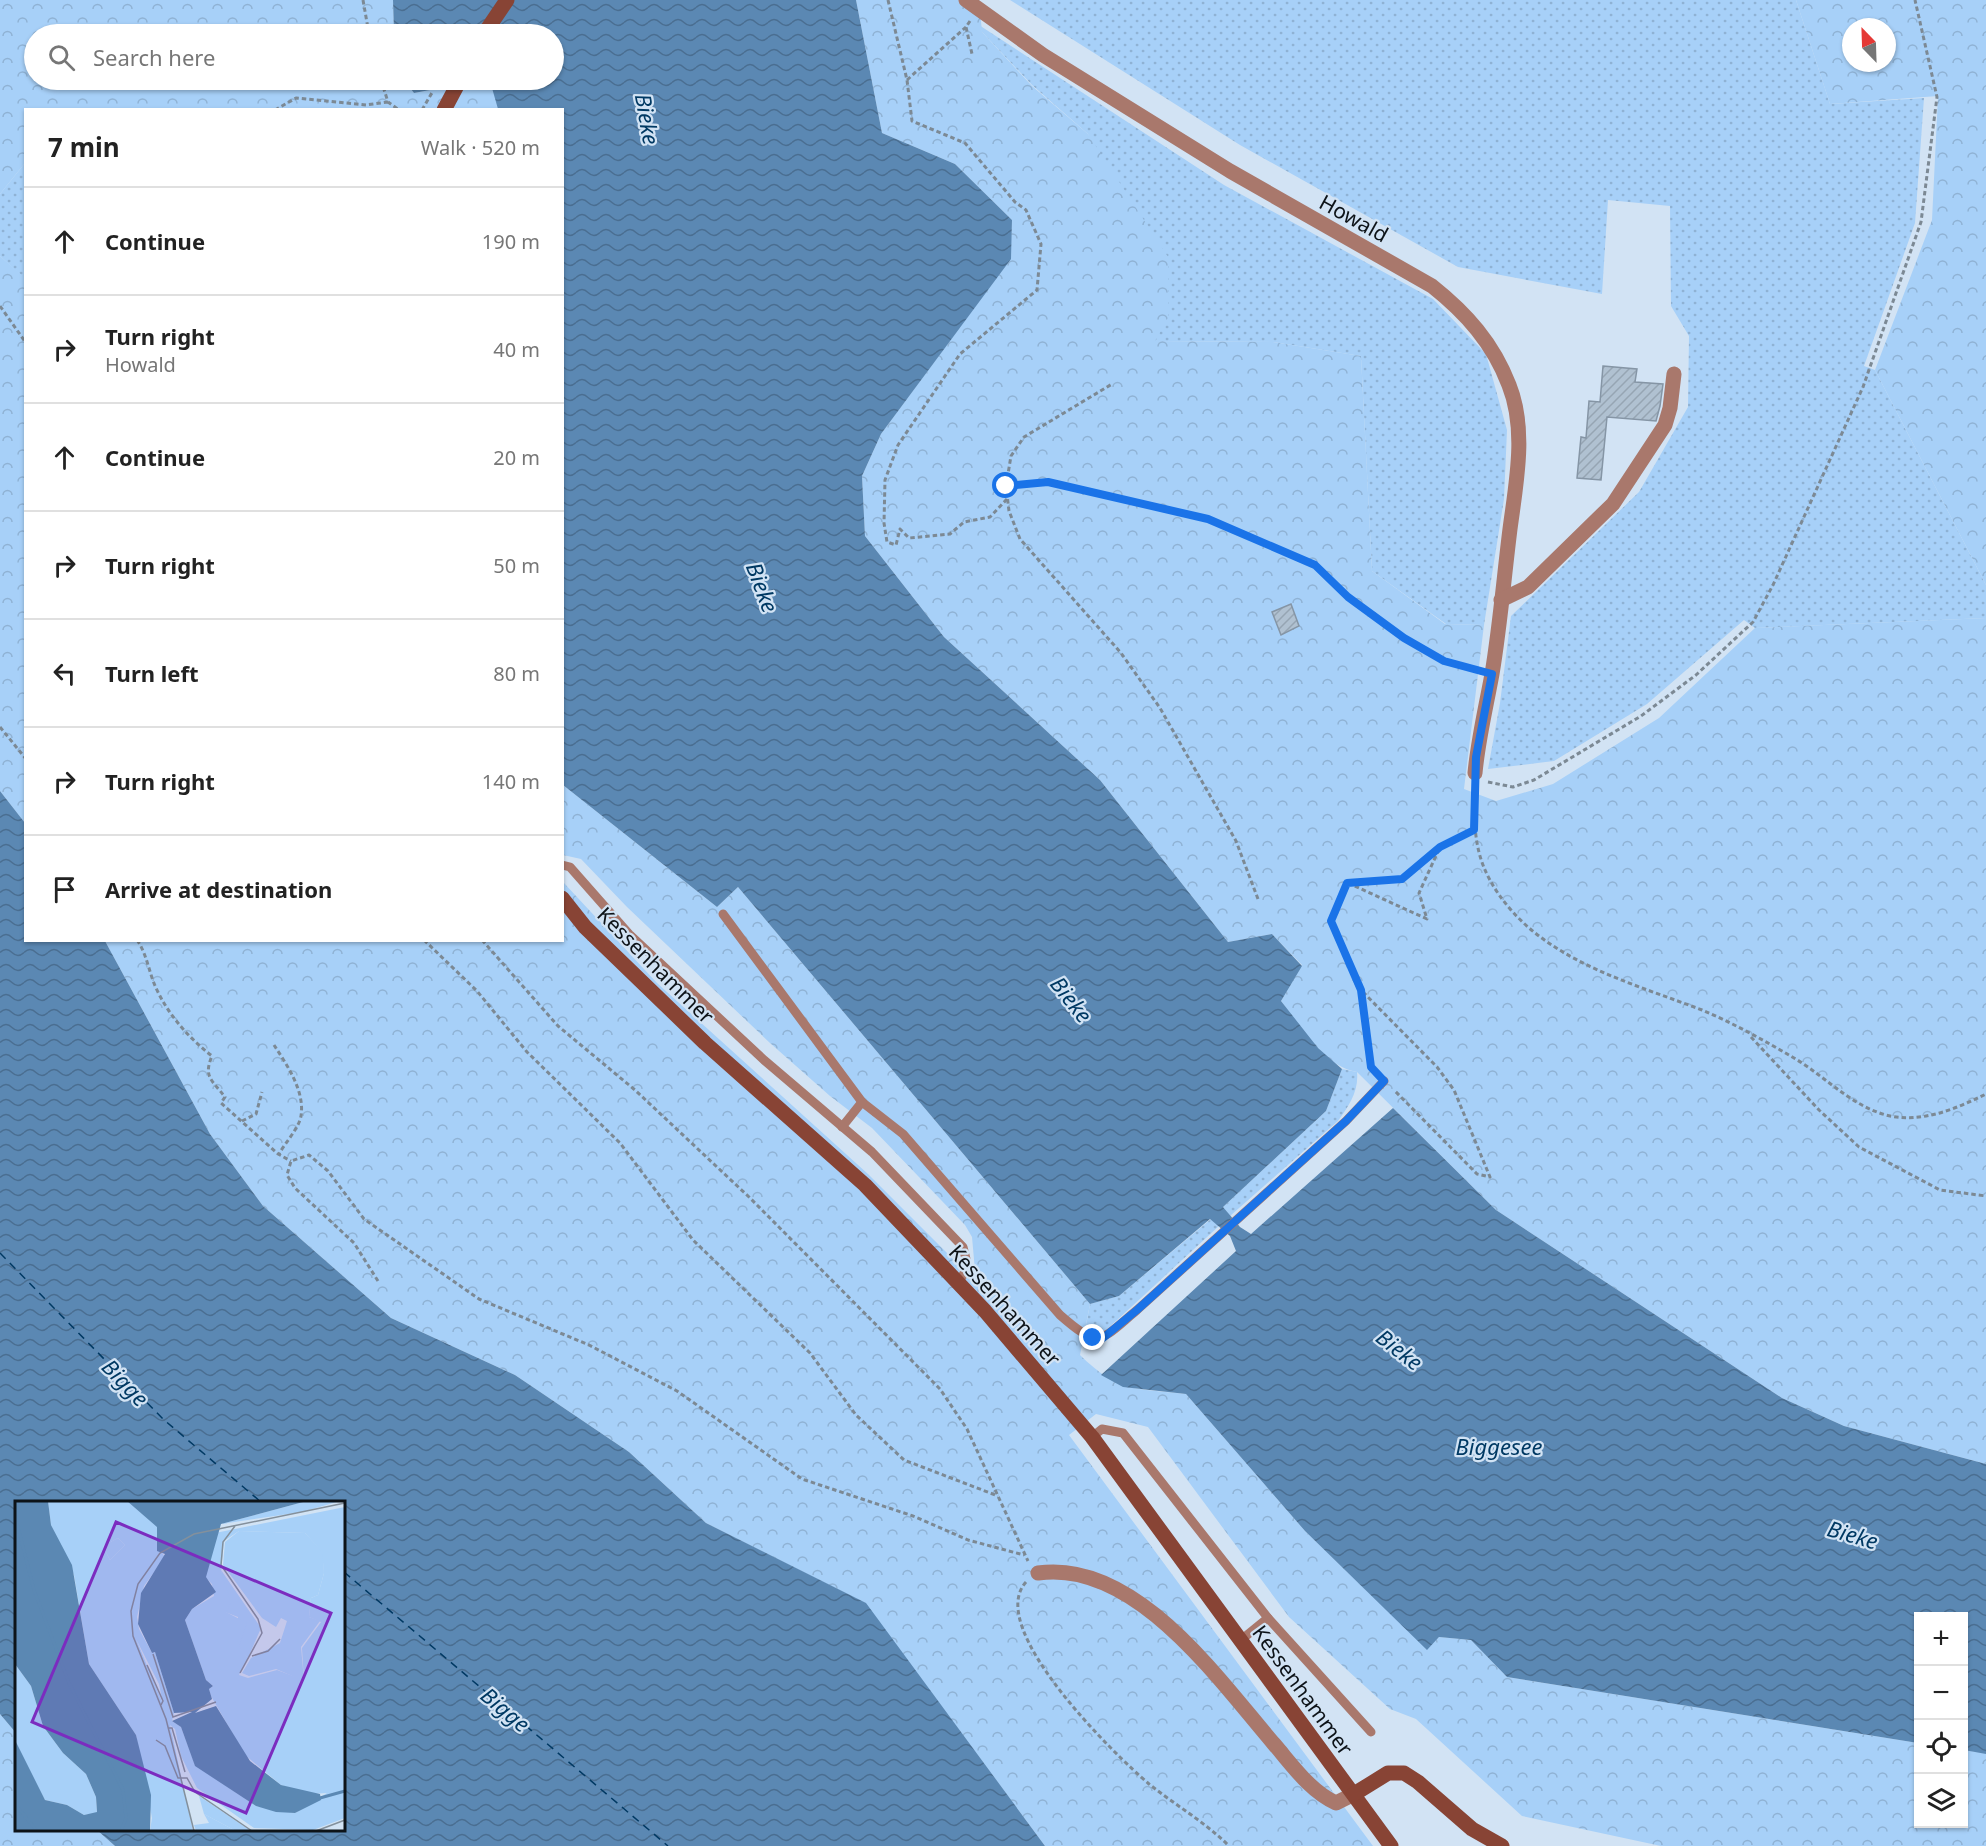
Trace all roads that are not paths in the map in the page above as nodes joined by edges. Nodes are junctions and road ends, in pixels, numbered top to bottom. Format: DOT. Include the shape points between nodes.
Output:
graph roads {
  1 [pos="507,0"];
  2 [pos="971,4"];
  3 [pos="491,24"];
  4 [pos="455,90"];
  5 [pos="447,105"];
  6 [pos="1674,374"];
  7 [pos="1501,600"];
  8 [pos="1475,773"];
  9 [pos="564,866"];
  10 [pos="564,901"];
  11 [pos="723,914"];
  12 [pos="1384,1081"];
  13 [pos="862,1102"];
  14 [pos="842,1127"];
  15 [pos="958,1282"];
  16 [pos="1092,1437"];
  17 [pos="1038,1572"];
  18 [pos="1268,1618"];
  19 [pos="1241,1640"];
  20 [pos="1371,1732"];
  21 [pos="1354,1794"];
  22 [pos="1391,1846"];
  23 [pos="1502,1846"];
  1 -- 3 [label="main road"];
  2 -- 7 [label="street, Howald" via="1043,55 1230,171 1432,286 1478,328 1510,386 1518,419 1518,460"];
  4 -- 5 [label="main road"];
  6 -- 7 [label="street" via="1665,425 1613,504 1528,587"];
  7 -- 8 [label="street, Howald"];
  9 -- 14 [label="lane" via="570,867 629,934"];
  10 -- 15 [label="main road, Kessenhammer" via="585,927 705,1043 865,1185"];
  11 -- 13 [label="lane"];
  12 -- 13 [label="lane" via="1346,1121 1103,1338 1084,1336 1060,1316 903,1134"];
  13 -- 14 [label="lane"];
  14 -- 15 [label="lane" via="872,1152 963,1247 968,1267"];
  15 -- 16 [label="main road, Kessenhammer"];
  16 -- 18 [label="lane" via="1102,1430 1123,1433"];
  16 -- 19 [label="main road, Kessenhammer"];
  17 -- 21 [label="street" via="1068,1570 1099,1579 1128,1595 1207,1667 1311,1787 1336,1803"];
  18 -- 19 [label="lane"];
  18 -- 20 [label="lane"];
  19 -- 21 [label="main road, Kessenhammer"];
  21 -- 22 [label="main road, Kessenhammer"];
  21 -- 23 [label="main road" via="1388,1773 1404,1773 1472,1829"];
}
